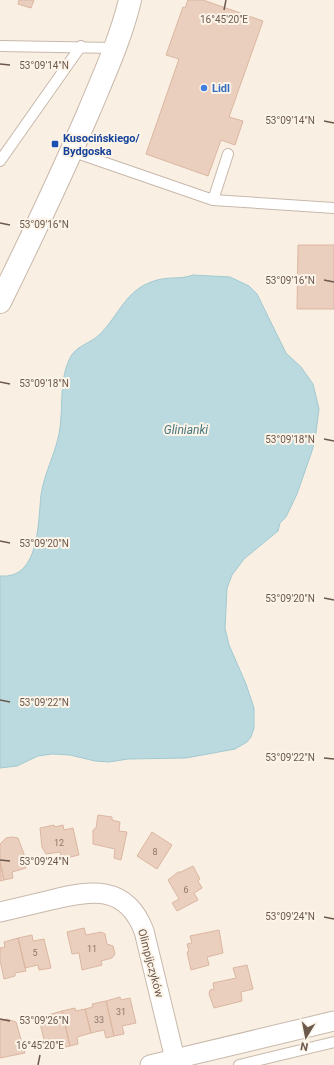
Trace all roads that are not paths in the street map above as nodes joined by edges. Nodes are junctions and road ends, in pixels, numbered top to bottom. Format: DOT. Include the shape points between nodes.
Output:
graph roads {
  1 [pos="130,0"];
  2 [pos="0,46"];
  3 [pos="81,46"];
  4 [pos="115,48"];
  5 [pos="71,151"];
  6 [pos="228,154"];
  7 [pos="0,161"];
  8 [pos="213,200"];
  9 [pos="334,208"];
  10 [pos="0,302"];
  11 [pos="0,912"];
  12 [pos="334,1021"];
  13 [pos="334,1042"];
  14 [pos="175,1059"];
  15 [pos="150,1065"];
  16 [pos="239,1065"];
  1 -- 4 [label="street"];
  2 -- 3 [label="lane"];
  3 -- 4 [label="lane"];
  3 -- 7 [label="lane"];
  4 -- 5 [label="street"];
  5 -- 8 [label="lane"];
  5 -- 10 [label="street"];
  6 -- 8 [label="lane"];
  8 -- 9 [label="lane"];
  11 -- 14 [label="street, Olimpijczyków" via="87,892 106,894 124,903 137,917 144,931"];
  12 -- 14 [label="street"];
  13 -- 16 [label="lane"];
  14 -- 15 [label="street"];
}
